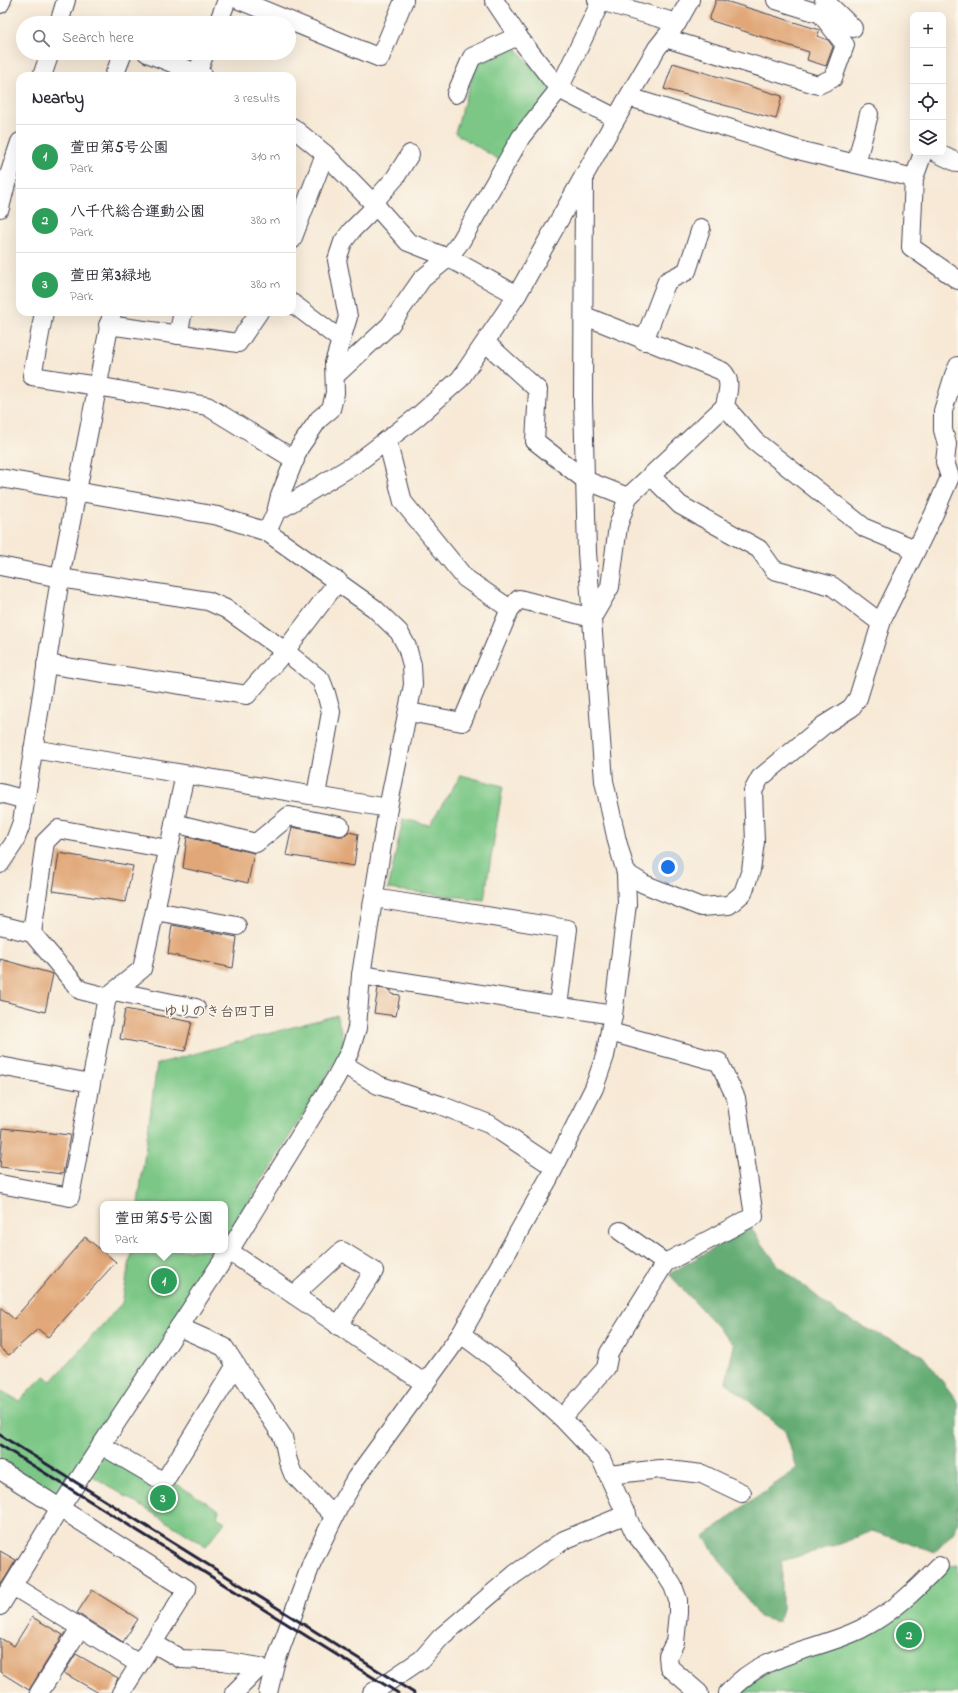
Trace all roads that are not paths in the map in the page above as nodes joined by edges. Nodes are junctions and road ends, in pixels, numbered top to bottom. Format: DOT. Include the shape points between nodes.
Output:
graph roads {
  1 [pos="2,0"];
  2 [pos="66,0"];
  3 [pos="227,0"];
  4 [pos="240,0"];
  5 [pos="404,0"];
  6 [pos="494,0"];
  7 [pos="690,0"];
  8 [pos="776,0"];
  9 [pos="824,0"];
  10 [pos="599,1"];
  11 [pos="0,4"];
  12 [pos="61,16"];
  13 [pos="221,16"];
  14 [pos="279,16"];
  15 [pos="296,23"];
  16 [pos="677,23"];
  17 [pos="853,28"];
  18 [pos="518,36"];
  19 [pos="665,38"];
  20 [pos="48,60"];
  21 [pos="120,60"];
  22 [pos="163,60"];
  23 [pos="203,60"];
  24 [pos="43,72"];
  25 [pos="116,72"];
  26 [pos="192,72"];
  27 [pos="200,72"];
  28 [pos="559,89"];
  29 [pos="456,94"];
  30 [pos="629,97"];
  31 [pos="869,114"];
  32 [pos="616,118"];
  33 [pos="296,130"];
  34 [pos="16,154"];
  35 [pos="324,154"];
  36 [pos="410,154"];
  37 [pos="922,156"];
  38 [pos="944,156"];
  39 [pos="958,163"];
  40 [pos="856,164"];
  41 [pos="584,176"];
  42 [pos="914,178"];
  43 [pos="374,204"];
  44 [pos="0,208"];
  45 [pos="701,228"];
  46 [pos="296,229"];
  47 [pos="448,258"];
  48 [pos="958,280"];
  49 [pos="517,296"];
  50 [pos="296,306"];
  51 [pos="43,316"];
  52 [pos="182,316"];
  53 [pos="256,316"];
  54 [pos="584,316"];
  55 [pos="110,319"];
  56 [pos="178,335"];
  57 [pos="341,340"];
  58 [pos="644,341"];
  59 [pos="486,342"];
  60 [pos="958,366"];
  61 [pos="335,376"];
  62 [pos="97,386"];
  63 [pos="724,406"];
  64 [pos="387,440"];
  65 [pos="294,460"];
  66 [pos="651,476"];
  67 [pos="0,478"];
  68 [pos="586,480"];
  69 [pos="77,491"];
  70 [pos="628,497"];
  71 [pos="276,512"];
  72 [pos="267,532"];
  73 [pos="913,556"];
  74 [pos="0,566"];
  75 [pos="60,578"];
  76 [pos="338,581"];
  77 [pos="510,609"];
  78 [pos="592,618"];
  79 [pos="881,623"];
  80 [pos="284,650"];
  81 [pos="46,664"];
  82 [pos="408,712"];
  83 [pos="33,749"];
  84 [pos="185,775"];
  85 [pos="0,793"];
  86 [pos="316,795"];
  87 [pos="26,800"];
  88 [pos="388,808"];
  89 [pos="174,822"];
  90 [pos="340,826"];
  91 [pos="168,849"];
  92 [pos="0,864"];
  93 [pos="626,873"];
  94 [pos="374,898"];
  95 [pos="154,911"];
  96 [pos="0,925"];
  97 [pos="237,926"];
  98 [pos="32,933"];
  99 [pos="362,974"];
  100 [pos="111,994"];
  101 [pos="558,1006"];
  102 [pos="196,1008"];
  103 [pos="611,1024"];
  104 [pos="343,1064"];
  105 [pos="0,1066"];
  106 [pos="91,1083"];
  107 [pos="554,1167"];
  108 [pos="0,1184"];
  109 [pos="620,1231"];
  110 [pos="228,1251"];
  111 [pos="227,1253"];
  112 [pos="664,1263"];
  113 [pos="294,1295"];
  114 [pos="338,1326"];
  115 [pos="179,1327"];
  116 [pos="461,1334"];
  117 [pos="236,1365"];
  118 [pos="424,1383"];
  119 [pos="562,1418"];
  120 [pos="101,1445"];
  121 [pos="0,1470"];
  122 [pos="609,1475"];
  123 [pos="742,1494"];
  124 [pos="60,1508"];
  125 [pos="627,1514"];
  126 [pos="334,1516"];
  127 [pos="939,1566"];
  128 [pos="12,1586"];
  129 [pos="0,1606"];
  130 [pos="80,1628"];
  131 [pos="153,1643"];
  132 [pos="139,1664"];
  133 [pos="39,1693"];
  134 [pos="121,1693"];
  135 [pos="234,1693"];
  136 [pos="268,1693"];
  137 [pos="372,1693"];
  138 [pos="699,1693"];
  139 [pos="728,1693"];
  1 -- 11 [label="street"];
  2 -- 12 [label="street"];
  3 -- 13 [label="street"];
  4 -- 14 [label="street"];
  5 -- 15 [label="street" via="380,58"];
  6 -- 18 [label="street"];
  7 -- 16 [label="street"];
  8 -- 19 [label="street" via="821,14 845,45 833,78 818,86"];
  9 -- 17 [label="street"];
  10 -- 16 [label="street"];
  10 -- 28 [label="street"];
  16 -- 19 [label="street"];
  18 -- 28 [label="street"];
  18 -- 29 [label="street" via="472,57"];
  19 -- 30 [label="street"];
  20 -- 24 [label="street"];
  21 -- 25 [label="street"];
  22 -- 26 [label="street"];
  23 -- 27 [label="street"];
  28 -- 32 [label="street"];
  28 -- 47 [label="street" via="521,137 461,241"];
  30 -- 32 [label="street"];
  30 -- 40 [label="street" via="802,151"];
  31 -- 40 [label="street"];
  32 -- 41 [label="street"];
  33 -- 35 [label="street"];
  34 -- 44 [label="street"];
  35 -- 43 [label="street"];
  35 -- 46 [label="street"];
  36 -- 43 [label="street"];
  37 -- 42 [label="street"];
  38 -- 39 [label="street"];
  40 -- 42 [label="street"];
  41 -- 49 [label="street"];
  41 -- 54 [label="street"];
  42 -- 48 [label="street" via="910,247"];
  43 -- 47 [label="street" via="408,242"];
  43 -- 57 [label="street" via="344,242 337,260 348,317"];
  45 -- 58 [label="street" via="687,271 667,282"];
  47 -- 49 [label="street"];
  47 -- 61 [label="street" via="422,279 390,324"];
  49 -- 59 [label="street"];
  50 -- 57 [label="street"];
  51 -- 62 [label="street" via="32,376"];
  52 -- 56 [label="street"];
  53 -- 56 [label="street" via="238,343"];
  54 -- 58 [label="street"];
  54 -- 68 [label="street" via="583,401"];
  55 -- 56 [label="street"];
  55 -- 62 [label="street"];
  57 -- 61 [label="street" via="334,363"];
  58 -- 63 [label="street" via="727,375 729,384"];
  59 -- 64 [label="street" via="460,379"];
  59 -- 68 [label="street" via="538,390 535,441"];
  60 -- 73 [label="street" via="943,411 943,430 947,444 945,462 950,477"];
  61 -- 65 [label="street" via="332,409 319,419"];
  62 -- 65 [label="street" via="207,406"];
  62 -- 69 [label="street"];
  63 -- 66 [label="street"];
  63 -- 73 [label="street" via="755,441 865,528 908,546"];
  64 -- 71 [label="street" via="358,463"];
  64 -- 77 [label="street" via="402,502 465,578"];
  65 -- 71 [label="street"];
  66 -- 70 [label="street"];
  66 -- 79 [label="street" via="680,506 759,549 774,570 832,586"];
  67 -- 69 [label="street"];
  68 -- 70 [label="street"];
  68 -- 78 [label="street" via="587,552"];
  69 -- 72 [label="street" via="218,516"];
  69 -- 75 [label="street"];
  70 -- 78 [label="street" via="618,526 610,587"];
  71 -- 72 [label="street"];
  72 -- 76 [label="street"];
  73 -- 79 [label="street"];
  74 -- 75 [label="street"];
  75 -- 80 [label="street" via="208,601 226,609"];
  75 -- 81 [label="street"];
  76 -- 80 [label="street"];
  76 -- 82 [label="street" via="374,608 399,632 412,665 413,685"];
  77 -- 78 [label="street" via="519,599"];
  77 -- 82 [label="street" via="462,722"];
  78 -- 93 [label="street" via="604,781"];
  79 -- 93 [label="street" via="858,698 851,708 824,726 760,778 753,791 755,842 751,870 743,893 729,906 701,907 644,884"];
  80 -- 81 [label="street" via="247,695"];
  80 -- 86 [label="street" via="321,680 331,712"];
  81 -- 83 [label="street"];
  82 -- 88 [label="street"];
  83 -- 84 [label="street"];
  83 -- 87 [label="street"];
  84 -- 86 [label="street"];
  84 -- 89 [label="street"];
  85 -- 87 [label="street"];
  86 -- 88 [label="street"];
  87 -- 92 [label="street" via="22,822 14,843"];
  88 -- 94 [label="street"];
  89 -- 90 [label="street" via="256,843 289,816"];
  89 -- 91 [label="street"];
  91 -- 95 [label="street"];
  91 -- 98 [label="street" via="58,830 45,842"];
  93 -- 103 [label="street" via="627,904"];
  94 -- 99 [label="street"];
  94 -- 101 [label="street" via="568,929"];
  95 -- 97 [label="street"];
  95 -- 100 [label="street" via="142,969"];
  96 -- 98 [label="street"];
  98 -- 100 [label="street" via="80,990"];
  99 -- 101 [label="street"];
  99 -- 104 [label="street" via="358,1028"];
  100 -- 102 [label="street"];
  100 -- 106 [label="street"];
  101 -- 103 [label="street"];
  103 -- 107 [label="street" via="605,1056 594,1088"];
  103 -- 112 [label="street" via="719,1062 736,1098 754,1216"];
  104 -- 107 [label="street" via="378,1085 440,1104 489,1124"];
  104 -- 110 [label="street"];
  105 -- 106 [label="street"];
  106 -- 108 [label="street" via="70,1197"];
  107 -- 116 [label="street"];
  109 -- 112 [label="street"];
  110 -- 113 [label="street"];
  111 -- 115 [label="street"];
  112 -- 119 [label="street" via="609,1353 606,1368"];
  113 -- 114 [label="street"];
  113 -- 114 [label="street" via="342,1251 374,1270"];
  114 -- 118 [label="street"];
  115 -- 117 [label="street" via="224,1347"];
  115 -- 120 [label="street"];
  116 -- 118 [label="street"];
  116 -- 119 [label="street" via="508,1370"];
  117 -- 120 [label="street" via="164,1482"];
  117 -- 126 [label="street" via="283,1437 293,1474"];
  118 -- 126 [label="street" via="356,1478"];
  119 -- 122 [label="street" via="601,1459"];
  120 -- 124 [label="street"];
  121 -- 124 [label="street"];
  122 -- 123 [label="street" via="660,1469 702,1474"];
  122 -- 125 [label="street"];
  124 -- 128 [label="street"];
  124 -- 131 [label="street" via="187,1589"];
  125 -- 137 [label="street" via="564,1540 515,1574 441,1637 422,1659"];
  125 -- 138 [label="street" via="634,1532 674,1586 678,1600 675,1642 668,1656 669,1667"];
  126 -- 136 [label="street" via="312,1562 275,1664"];
  127 -- 139 [label="street" via="910,1596 885,1614 860,1629 787,1654 757,1669"];
  128 -- 129 [label="street"];
  128 -- 130 [label="street"];
  130 -- 132 [label="street"];
  130 -- 133 [label="street"];
  131 -- 132 [label="street"];
  131 -- 135 [label="street" via="181,1659 223,1661 260,1667"];
  132 -- 134 [label="street"];
}
